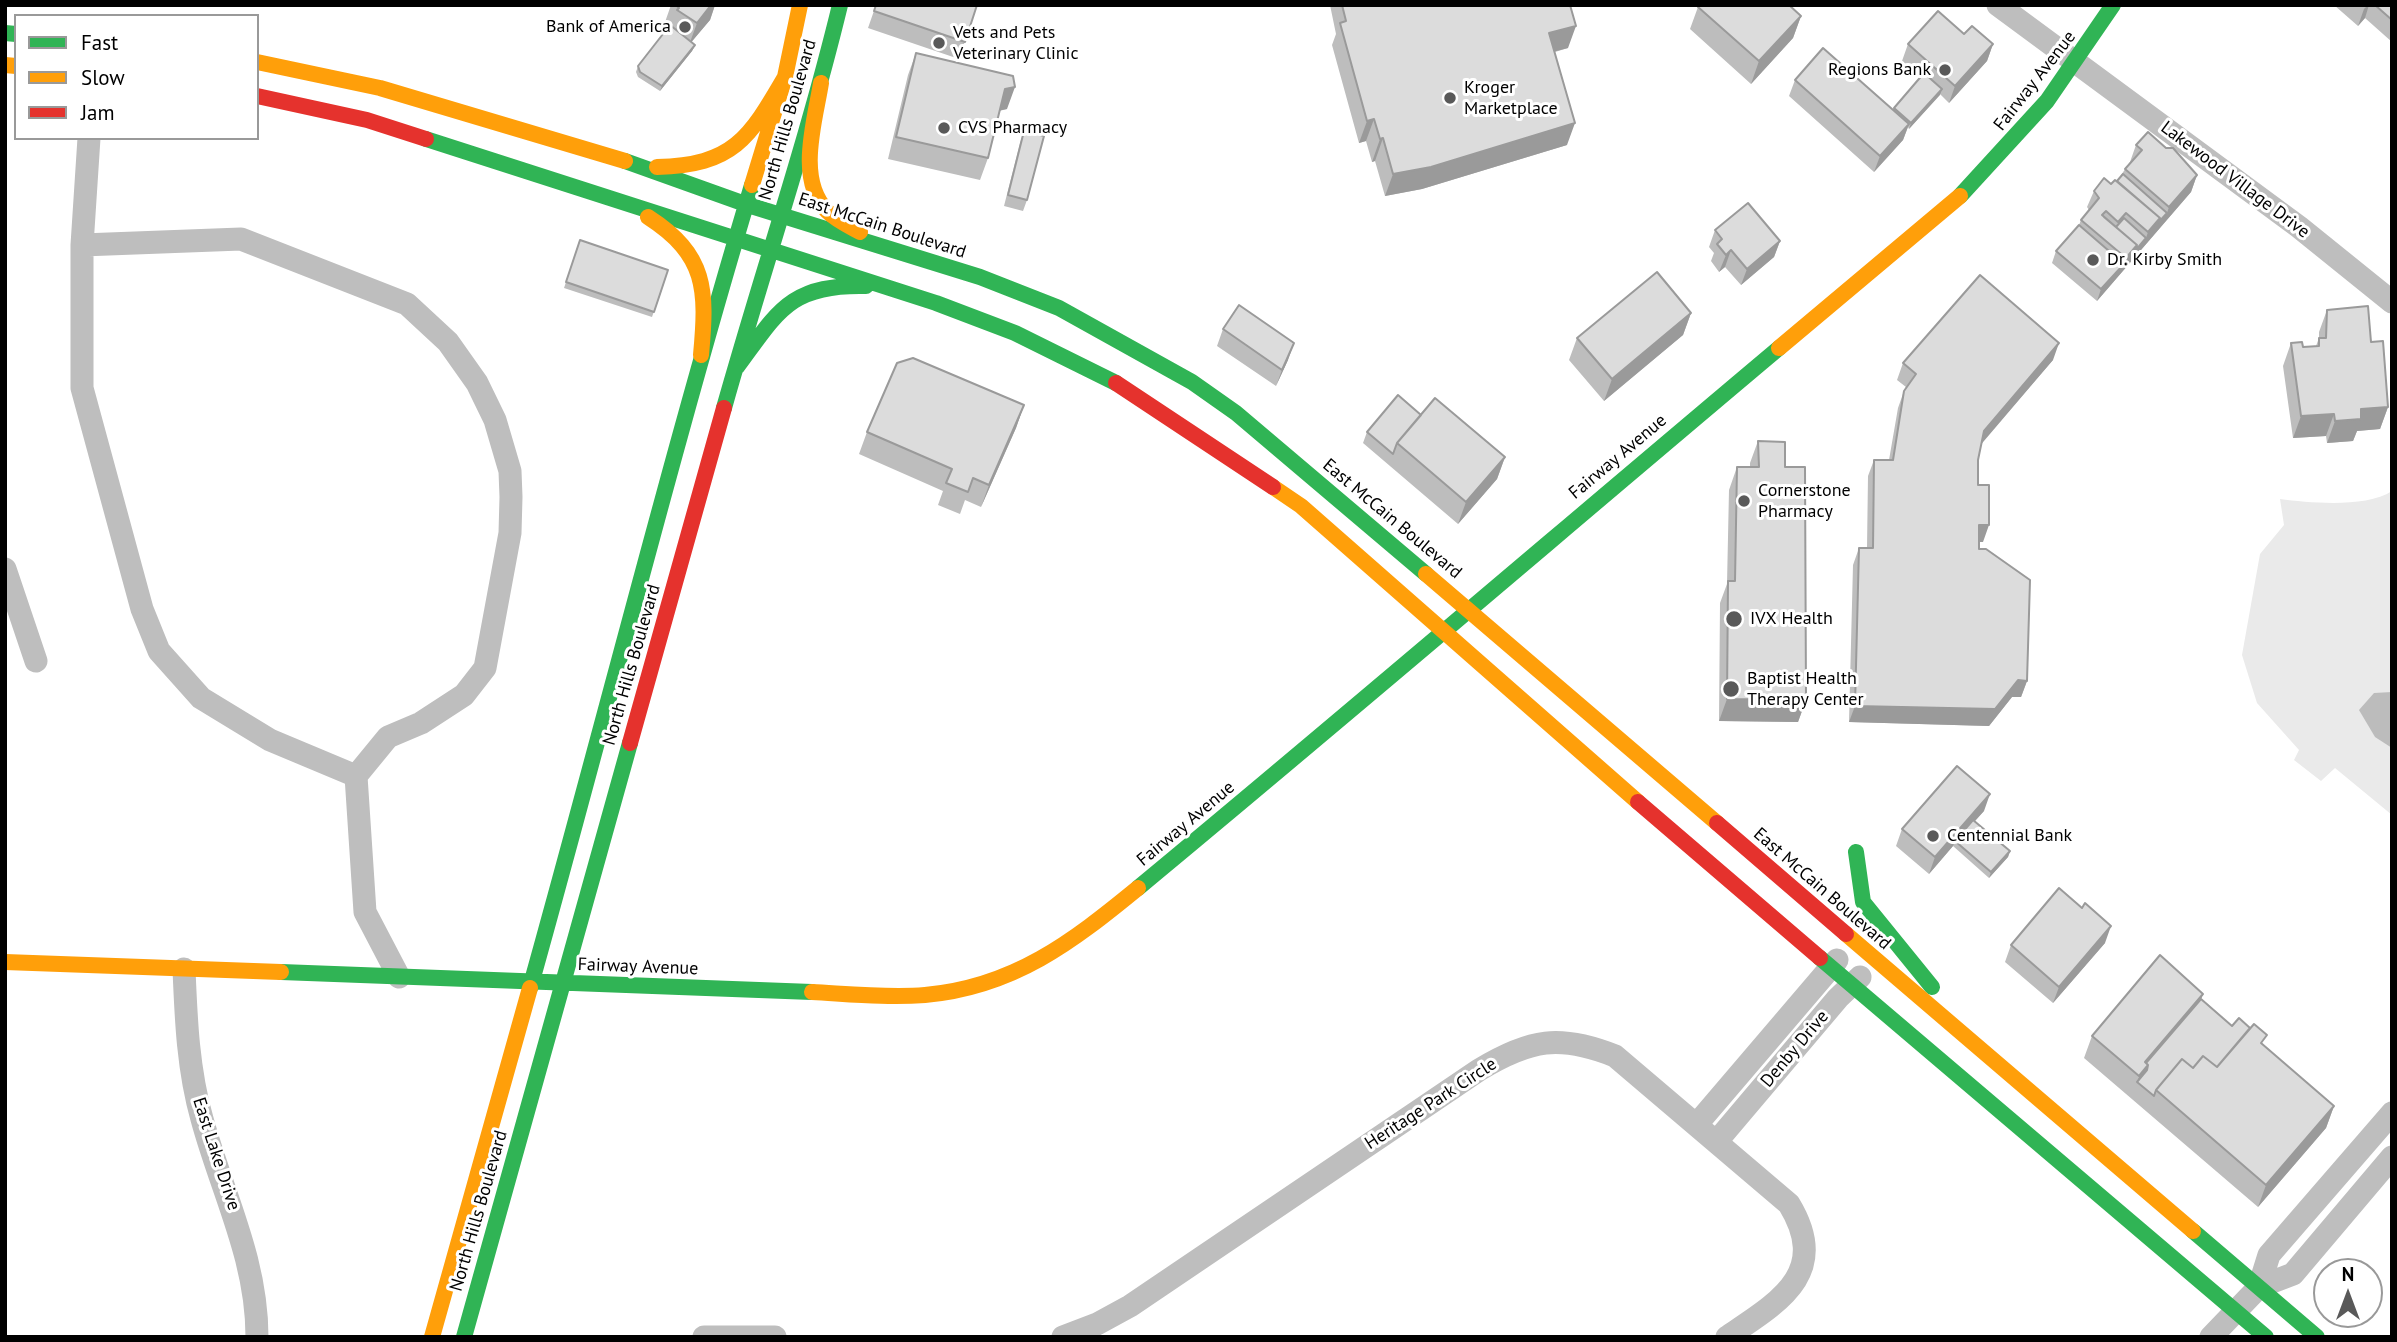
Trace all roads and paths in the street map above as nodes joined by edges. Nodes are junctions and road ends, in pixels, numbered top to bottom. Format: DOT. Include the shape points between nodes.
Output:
graph roads {
  1 [pos="800,5"];
  2 [pos="840,5"];
  3 [pos="1998,5"];
  4 [pos="2113,5"];
  5 [pos="2075,61"];
  6 [pos="259,62"];
  7 [pos="785,77"];
  8 [pos="821,83"];
  9 [pos="259,96"];
  10 [pos="89,140"];
  11 [pos="646,167"];
  12 [pos="610,196"];
  13 [pos="748,205"];
  14 [pos="780,214"];
  15 [pos="738,239"];
  16 [pos="82,245"];
  17 [pos="769,248"];
  18 [pos="894,253"];
  19 [pos="891,288"];
  20 [pos="2392,302"];
  21 [pos="701,355"];
  22 [pos="737,368"];
  23 [pos="5,569"];
  24 [pos="1468,609"];
  25 [pos="1442,631"];
  26 [pos="36,661"];
  27 [pos="356,776"];
  28 [pos="1856,852"];
  29 [pos="1853,941"];
  30 [pos="1875,960"];
  31 [pos="5,962"];
  32 [pos="1831,967"];
  33 [pos="184,969"];
  34 [pos="399,977"];
  35 [pos="532,982"];
  36 [pos="563,983"];
  37 [pos="1852,985"];
  38 [pos="1971,1042"];
  39 [pos="2392,1113"];
  40 [pos="1697,1124"];
  41 [pos="1717,1141"];
  42 [pos="2392,1157"];
  43 [pos="2259,1287"];
  44 [pos="2236,1311"];
  45 [pos="257,1337"];
  46 [pos="432,1337"];
  47 [pos="464,1337"];
  48 [pos="704,1337"];
  49 [pos="775,1337"];
  50 [pos="1063,1337"];
  51 [pos="1727,1337"];
  52 [pos="2211,1337"];
  53 [pos="2266,1337"];
  54 [pos="2317,1337"];
  1 -- 7 [label="main road, North Hills Boulevard"];
  2 -- 8 [label="main road, North Hills Boulevard"];
  3 -- 5 [label="street, Lakewood Village Drive"];
  4 -- 5 [label="main road, Fairway Avenue"];
  5 -- 20 [label="street, Lakewood Village Drive" via="2300,227"];
  5 -- 24 [label="main road, Fairway Avenue" via="2019,134 1969,188"];
  6 -- 11 [label="main road, East McCain Boulevard" via="393,91"];
  7 -- 11 [label="main road" via="747,138 730,153 709,163"];
  7 -- 13 [label="main road, North Hills Boulevard"];
  8 -- 14 [label="main road, North Hills Boulevard"];
  8 -- 18 [label="main road" via="811,161 815,192 827,211"];
  9 -- 12 [label="main road" via="367,120"];
  10 -- 16 [label="street"];
  11 -- 13 [label="main road, East McCain Boulevard"];
  12 -- 15 [label="main road"];
  12 -- 21 [label="main road" via="681,240 700,267 706,302"];
  13 -- 14 [label="main road, East McCain Boulevard"];
  13 -- 15 [label="main road, North Hills Boulevard"];
  14 -- 17 [label="main road, North Hills Boulevard"];
  14 -- 18 [label="main road, East McCain Boulevard"];
  15 -- 17 [label="main road"];
  15 -- 21 [label="main road, North Hills Boulevard"];
  16 -- 27 [label="street" via="82,388 142,608 159,651 201,698 270,740"];
  16 -- 27 [label="street" via="241,239 407,304 448,342 477,383 495,420 511,484 510,533 485,668 464,695 421,723 388,737"];
  17 -- 19 [label="main road"];
  17 -- 22 [label="main road, North Hills Boulevard"];
  18 -- 24 [label="main road, East McCain Boulevard" via="980,277 1059,308 1192,383 1236,413"];
  19 -- 22 [label="main road" via="844,285 803,298 778,311"];
  19 -- 25 [label="main road" via="1015,333 1115,382 1301,506"];
  21 -- 35 [label="main road, North Hills Boulevard"];
  22 -- 36 [label="main road, North Hills Boulevard"];
  23 -- 26 [label="street"];
  24 -- 25 [label="main road, Fairway Avenue"];
  24 -- 29 [label="main road, East McCain Boulevard"];
  25 -- 32 [label="main road"];
  25 -- 36 [label="main road, Fairway Avenue" via="1087,931 1055,954 1004,978 926,995"];
  27 -- 34 [label="street" via="365,912"];
  28 -- 38 [label="main road" via="1863,902 1923,974"];
  29 -- 30 [label="main road, East McCain Boulevard"];
  29 -- 32 [label="street, Denby Drive"];
  30 -- 37 [label="street, Denby Drive"];
  30 -- 38 [label="main road, East McCain Boulevard"];
  31 -- 33 [label="main road, Fairway Avenue"];
  32 -- 37 [label="main road"];
  32 -- 40 [label="street, Denby Drive"];
  33 -- 34 [label="main road, Fairway Avenue"];
  33 -- 45 [label="street, East Lake Drive" via="192,1077 251,1272"];
  34 -- 35 [label="main road, Fairway Avenue"];
  35 -- 36 [label="main road, Fairway Avenue"];
  35 -- 46 [label="main road, North Hills Boulevard"];
  36 -- 47 [label="main road, North Hills Boulevard"];
  37 -- 41 [label="street, Denby Drive"];
  37 -- 44 [label="main road"];
  38 -- 43 [label="main road, East McCain Boulevard"];
  39 -- 43 [label="street" via="2269,1255"];
  40 -- 41 [label="street, Heritage Park Circle"];
  40 -- 50 [label="street, Heritage Park Circle" via="1615,1056 1566,1041 1533,1043 1479,1070 1130,1306"];
  41 -- 51 [label="street, Heritage Park Circle" via="1789,1205 1801,1223 1805,1242 1795,1285 1776,1304"];
  42 -- 43 [label="street" via="2293,1274"];
  43 -- 44 [label="street"];
  43 -- 54 [label="main road, East McCain Boulevard"];
  44 -- 52 [label="street"];
  44 -- 53 [label="main road"];
  48 -- 49 [label="street"];
}
